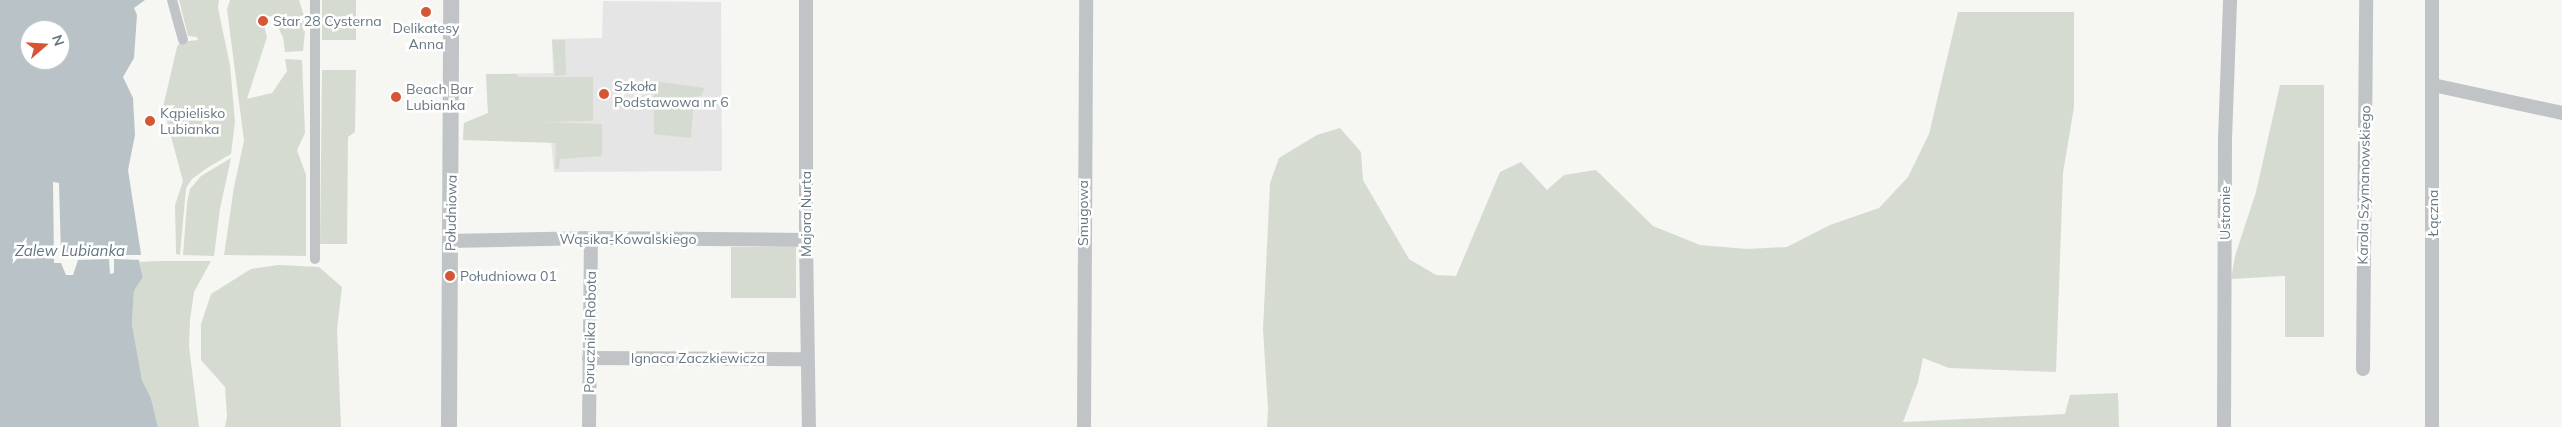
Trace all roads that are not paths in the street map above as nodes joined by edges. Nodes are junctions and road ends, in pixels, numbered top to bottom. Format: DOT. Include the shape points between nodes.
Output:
graph roads {
  1 [pos="165,0"];
  2 [pos="172,0"];
  3 [pos="315,0"];
  4 [pos="451,0"];
  5 [pos="806,0"];
  6 [pos="1086,0"];
  7 [pos="2230,0"];
  8 [pos="2366,0"];
  9 [pos="2432,0"];
  10 [pos="2433,85"];
  11 [pos="2562,113"];
  12 [pos="591,238"];
  13 [pos="806,240"];
  14 [pos="450,241"];
  15 [pos="315,259"];
  16 [pos="589,358"];
  17 [pos="807,359"];
  18 [pos="2363,369"];
  19 [pos="450,427"];
  20 [pos="590,427"];
  21 [pos="809,427"];
  22 [pos="1084,427"];
  23 [pos="2224,427"];
  24 [pos="2432,427"];
  1 -- 2 [label="street" via="181,39"];
  3 -- 15 [label="street"];
  4 -- 14 [label="street, Południowa"];
  5 -- 13 [label="street, Majora Nurta"];
  6 -- 22 [label="street, Smugowa"];
  7 -- 23 [label="street, Ustronie" via="2225,139"];
  8 -- 18 [label="street, Karola Szymanowskiego"];
  9 -- 10 [label="street, Łączna"];
  10 -- 11 [label="street"];
  10 -- 24 [label="street, Łączna"];
  12 -- 13 [label="street, Wąsika-Kowalskiego"];
  12 -- 14 [label="street, Wąsika-Kowalskiego"];
  12 -- 16 [label="street, Porucznika Robota"];
  13 -- 17 [label="street, Majora Nurta"];
  14 -- 19 [label="street, Południowa"];
  16 -- 17 [label="street, Ignaca Zaczkiewicza"];
  16 -- 20 [label="street, Porucznika Robota"];
  17 -- 21 [label="street, Majora Nurta"];
}
